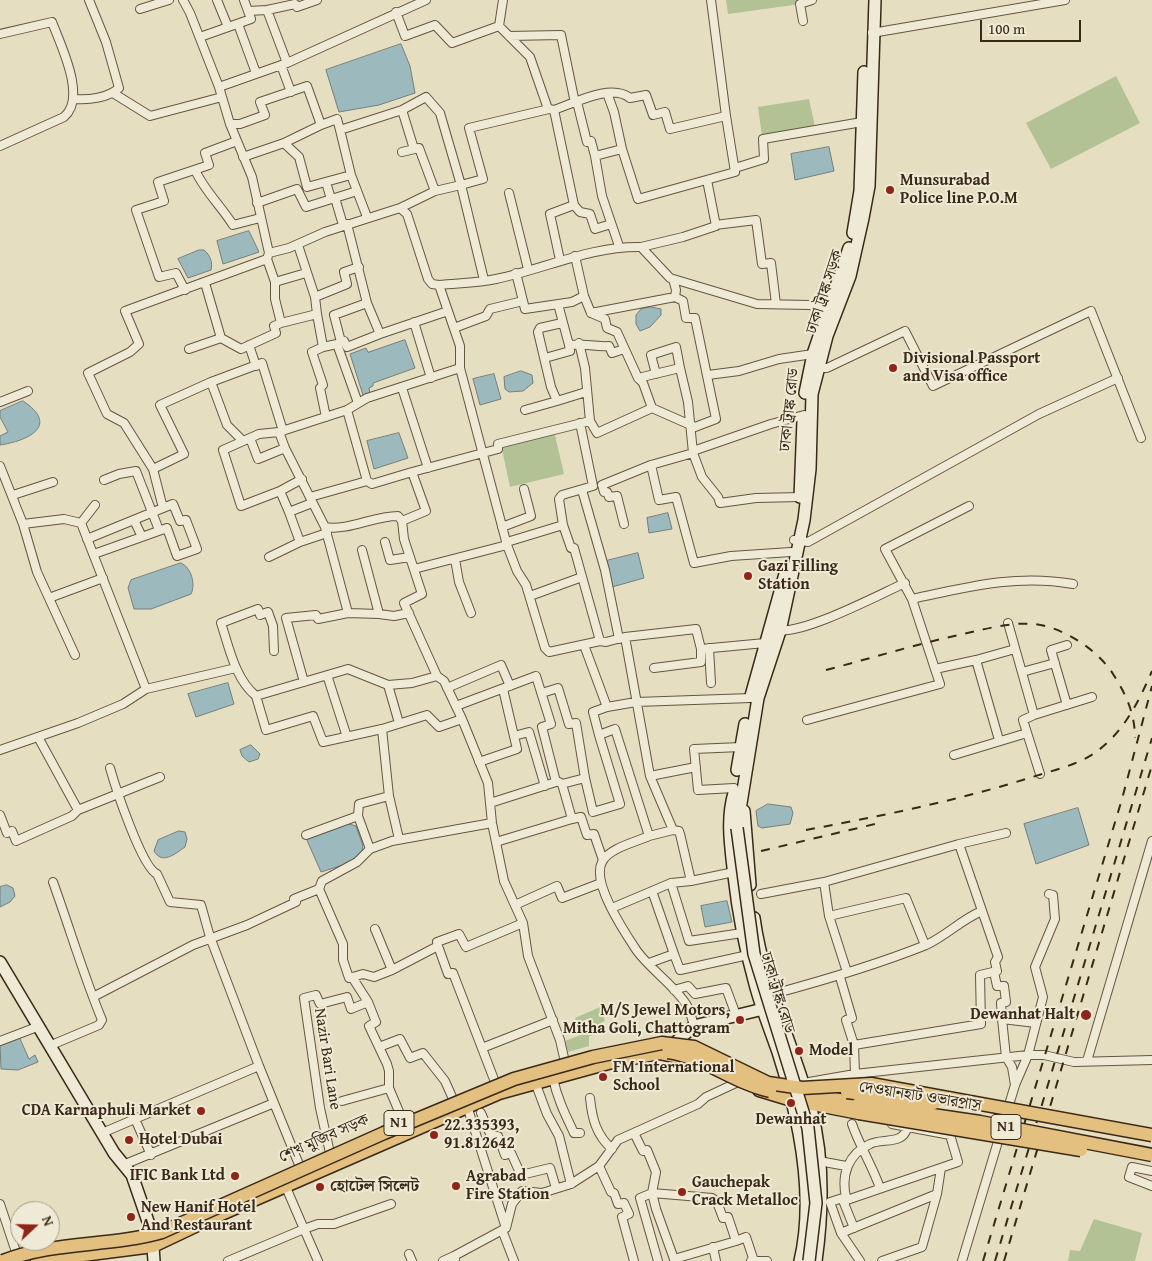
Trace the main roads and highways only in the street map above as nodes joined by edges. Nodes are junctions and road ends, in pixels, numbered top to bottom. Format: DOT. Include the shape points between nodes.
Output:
graph roads {
  1 [pos="868,0"];
  2 [pos="875,0"];
  3 [pos="795,548"];
  4 [pos="775,630"];
  5 [pos="737,788"];
  6 [pos="0,962"];
  7 [pos="763,1009"];
  8 [pos="671,1046"];
  9 [pos="802,1096"];
  10 [pos="992,1106"];
  11 [pos="856,1114"];
  12 [pos="1152,1129"];
  13 [pos="1152,1135"];
  14 [pos="1152,1143"];
  15 [pos="1152,1155"];
  16 [pos="1152,1163"];
  17 [pos="152,1233"];
  18 [pos="153,1246"];
  19 [pos="19,1257"];
  20 [pos="1,1260"];
  21 [pos="37,1261"];
  22 [pos="154,1261"];
  23 [pos="800,1261"];
  24 [pos="809,1261"];
  25 [pos="816,1261"];
  1 -- 3 [label="main road, ঢাকা ট্রাঙ্ক রোড" via="860,191 852,236 813,354 805,392"];
  2 -- 3 [label="main road, ঢাকা ট্রাঙ্ক সড়ক" via="869,186 850,276 827,336 812,394 810,469"];
  3 -- 4 [label="main road, ঢাকা ট্রাঙ্ক রোড"];
  4 -- 5 [label="main road, ঢাকা ট্রাঙ্ক রোড"];
  4 -- 5 [label="main road, ঢাকা ট্রাঙ্ক রোড" via="765,643 751,698 740,747"];
  5 -- 7 [label="main road, ঢাকা ট্রাঙ্ক রোড" via="730,817 734,872 742,933"];
  5 -- 9 [label="main road" via="756,926"];
  5 -- 24 [label="main road, ঢাকা ট্রাঙ্ক রোড, bridge" via="737,828 754,954 808,1128 816,1203"];
  6 -- 17 [label="main road" via="102,1133 132,1175"];
  7 -- 8 [label="main road" via="694,1026"];
  7 -- 9 [label="main road, ঢাকা ট্রাঙ্ক রোড"];
  8 -- 9 [label="highway, N1"];
  8 -- 9 [label="highway, শেখ মুজিব সড়ক / N1" via="674,1055 736,1083"];
  8 -- 17 [label="highway, শেখ মুজিব সড়ক / N1" via="656,1041 496,1082"];
  8 -- 18 [label="highway, শেখ মুজিব সড়ক / N1" via="659,1053 535,1082 467,1106"];
  9 -- 11 [label="highway, দেওয়ানহাট ওভারপাস / N1"];
  9 -- 23 [label="main road, ঢাকা ট্রাঙ্ক রোড" via="805,1235"];
  9 -- 25 [label="main road" via="818,1162 822,1212"];
  10 -- 12 [label="highway" via="1015,1103"];
  10 -- 13 [label="highway, bridge"];
  10 -- 20 [label="highway, bridge" via="871,1084 802,1088 768,1084 694,1047 662,1043 593,1057 514,1079 162,1232 140,1238 45,1249"];
  11 -- 15 [label="highway, দেওয়ানহাট ওভারপাস / N1, bridge" via="980,1122"];
  11 -- 16 [label="highway, দেওয়ানহাট ওভারপাস / N1, bridge"];
  14 -- 19 [label="highway, bridge" via="855,1092 784,1094 739,1081 683,1054 658,1051 566,1070 514,1086 270,1188 148,1244"];
  17 -- 18 [label="main road"];
  17 -- 19 [label="highway, শেখ মুজিব সড়ক / N1" via="36,1247"];
  18 -- 21 [label="highway, শেখ মুজিব সড়ক / N1"];
  18 -- 22 [label="main road"];
  19 -- 20 [label="highway, শেখ মুজিব সড়ক / N1"];
}
